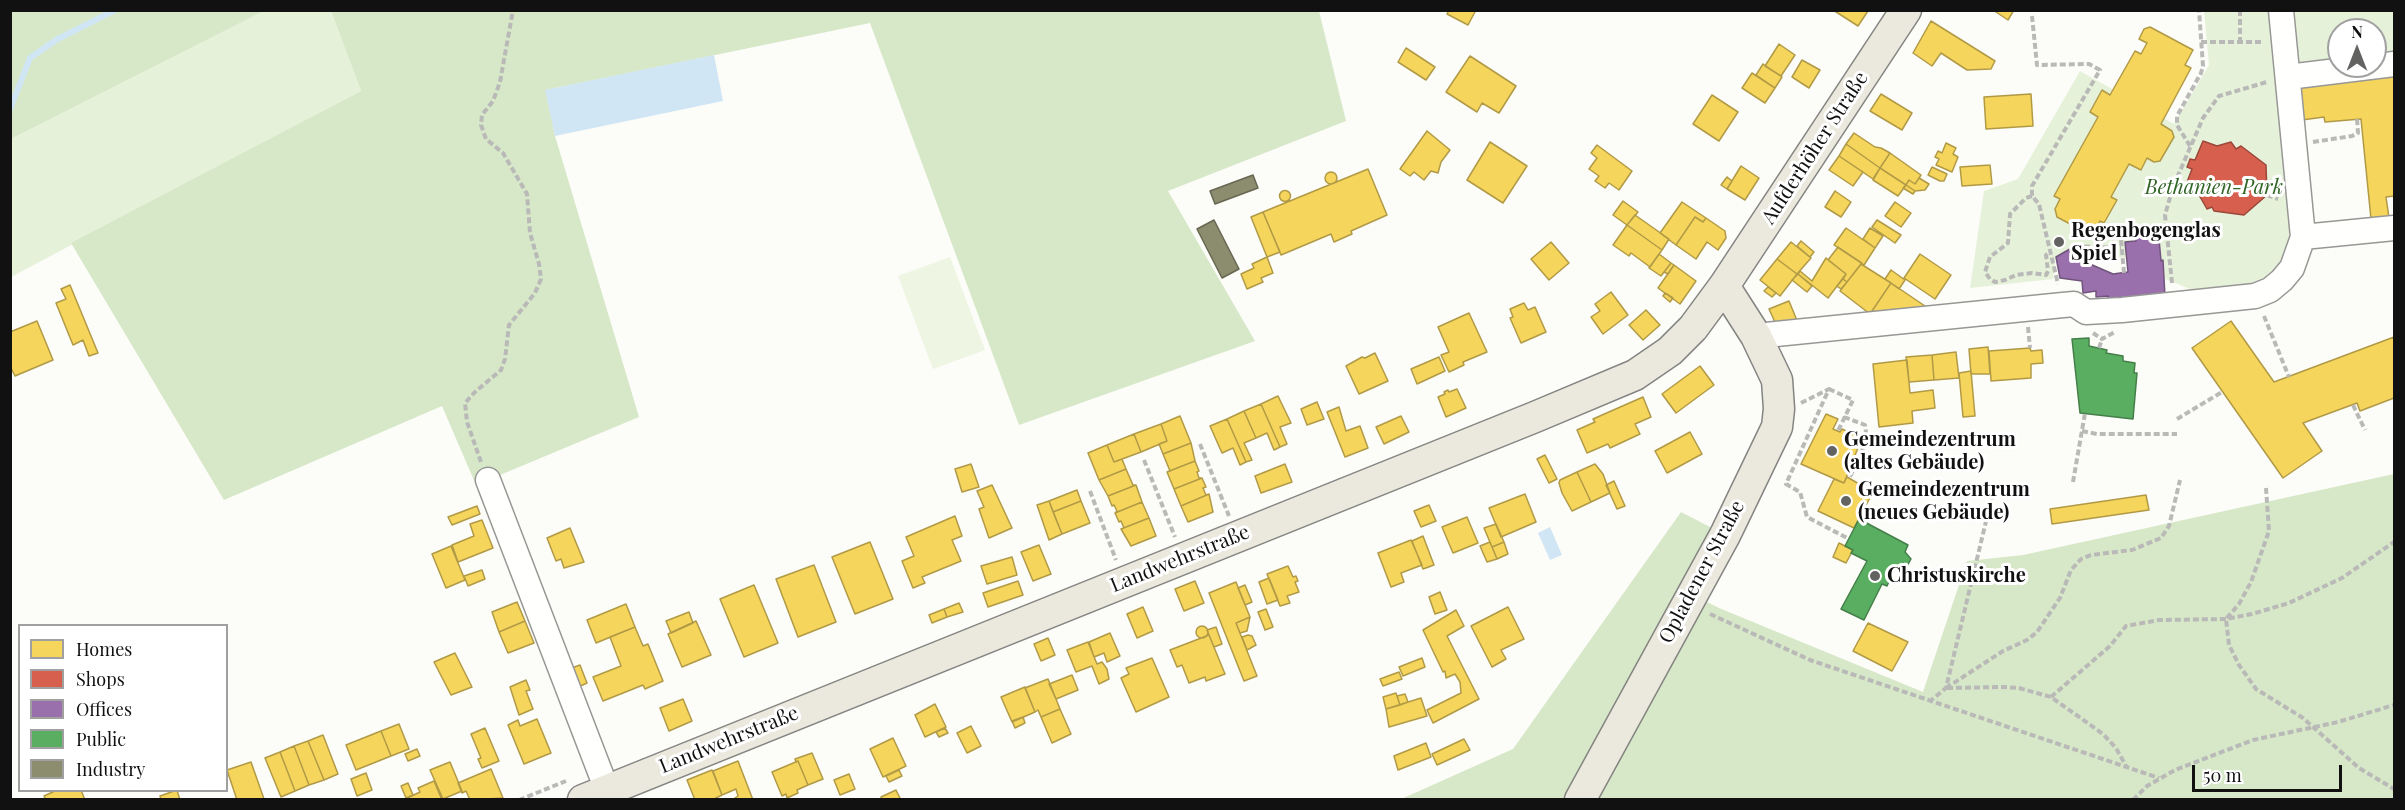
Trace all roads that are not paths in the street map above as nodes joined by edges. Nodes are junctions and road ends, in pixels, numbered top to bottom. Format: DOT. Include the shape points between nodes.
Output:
graph roads {
  1 [pos="1906,10"];
  2 [pos="2281,10"];
  3 [pos="2394,64"];
  4 [pos="2288,77"];
  5 [pos="2394,228"];
  6 [pos="2303,237"];
  7 [pos="1724,286"];
  8 [pos="1756,336"];
  9 [pos="488,480"];
  10 [pos="595,795"];
  11 [pos="1580,800"];
  1 -- 7 [label="main road, Aufderhöher Straße"];
  2 -- 4 [label="street"];
  3 -- 4 [label="street"];
  4 -- 6 [label="street"];
  5 -- 6 [label="street"];
  6 -- 8 [label="street" via="2299,253 2282,280 2255,296 2085,312 2074,304"];
  7 -- 8 [label="main road, Opladener Straße"];
  7 -- 10 [label="main road, Landwehrstraße" via="1693,328 1670,351 1635,375"];
  8 -- 11 [label="main road, Opladener Straße" via="1777,380 1777,427 1725,535"];
  9 -- 10 [label="street, Landwehrstraße"];
}
